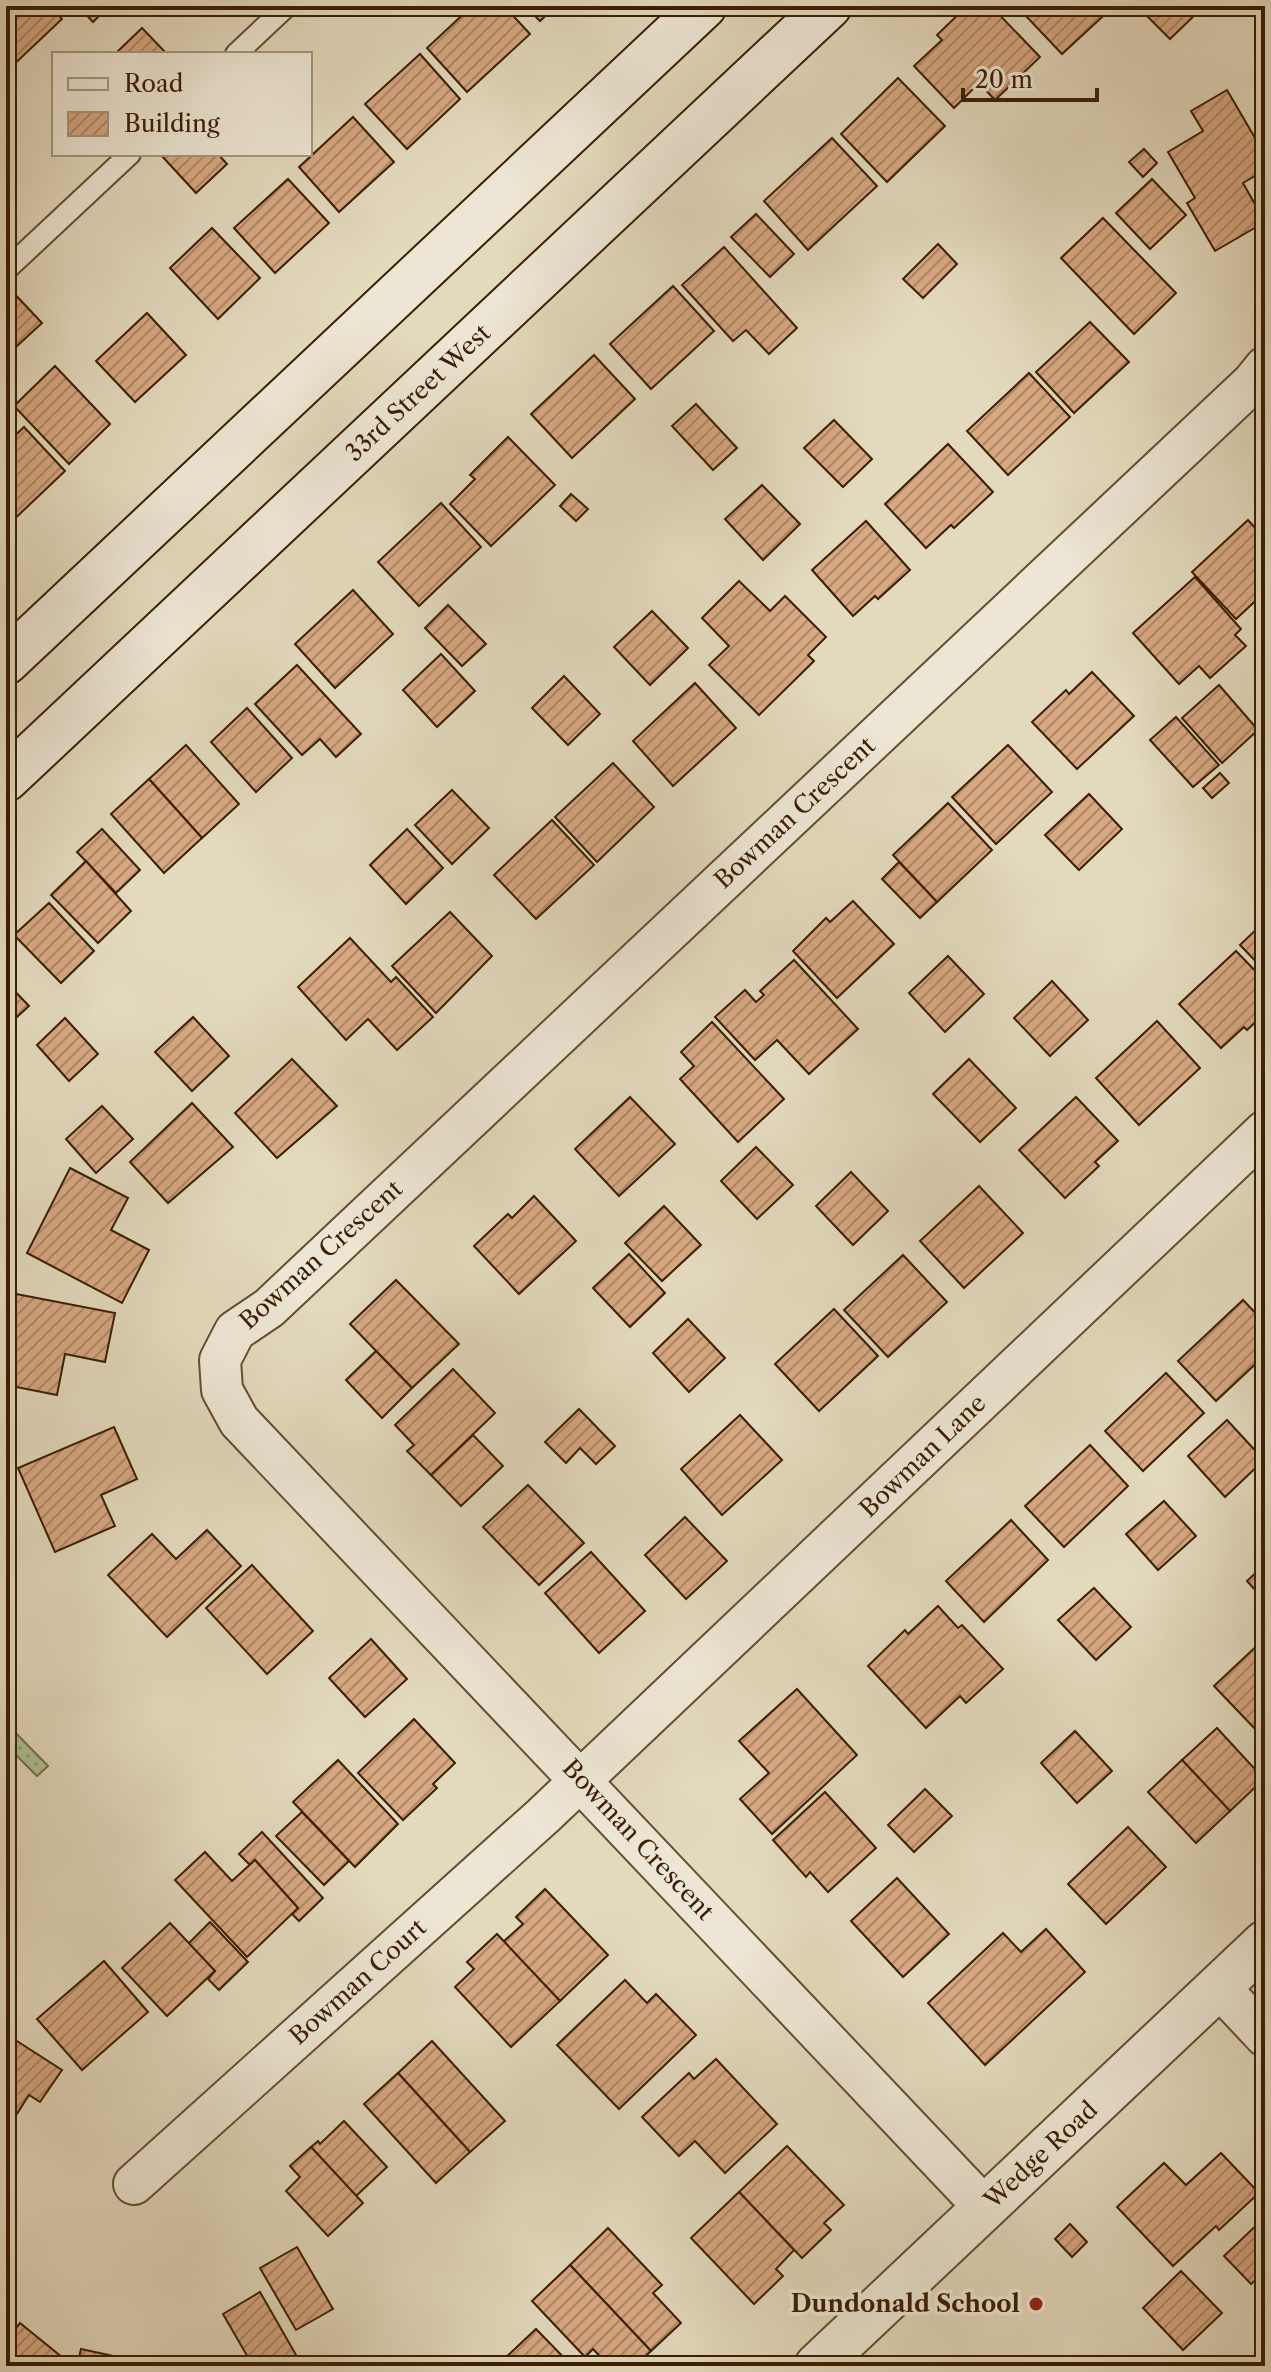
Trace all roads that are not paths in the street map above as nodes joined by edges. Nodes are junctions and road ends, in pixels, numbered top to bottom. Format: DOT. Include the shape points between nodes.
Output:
graph roads {
  1 [pos="287,6"];
  2 [pos="704,6"];
  3 [pos="829,6"];
  4 [pos="238,52"];
  5 [pos="128,156"];
  6 [pos="6,270"];
  7 [pos="1265,367"];
  8 [pos="6,662"];
  9 [pos="6,779"];
  10 [pos="1265,1131"];
  11 [pos="581,1780"];
  12 [pos="1265,1943"];
  13 [pos="1219,1987"];
  14 [pos="1265,2036"];
  15 [pos="134,2184"];
  16 [pos="984,2207"];
  17 [pos="817,2366"];
  1 -- 4 [label="lane"];
  2 -- 8 [label="main road"];
  3 -- 9 [label="main road, 33rd Street West"];
  5 -- 6 [label="lane"];
  7 -- 11 [label="street, Bowman Crescent" via="281,1297 235,1331 220,1360 222,1390 239,1421"];
  10 -- 11 [label="street, Bowman Lane"];
  11 -- 15 [label="street, Bowman Court"];
  11 -- 16 [label="street, Bowman Crescent"];
  12 -- 13 [label="main road, Wedge Road"];
  13 -- 14 [label="street"];
  13 -- 16 [label="main road, Wedge Road"];
  16 -- 17 [label="main road, Wedge Road"];
}
